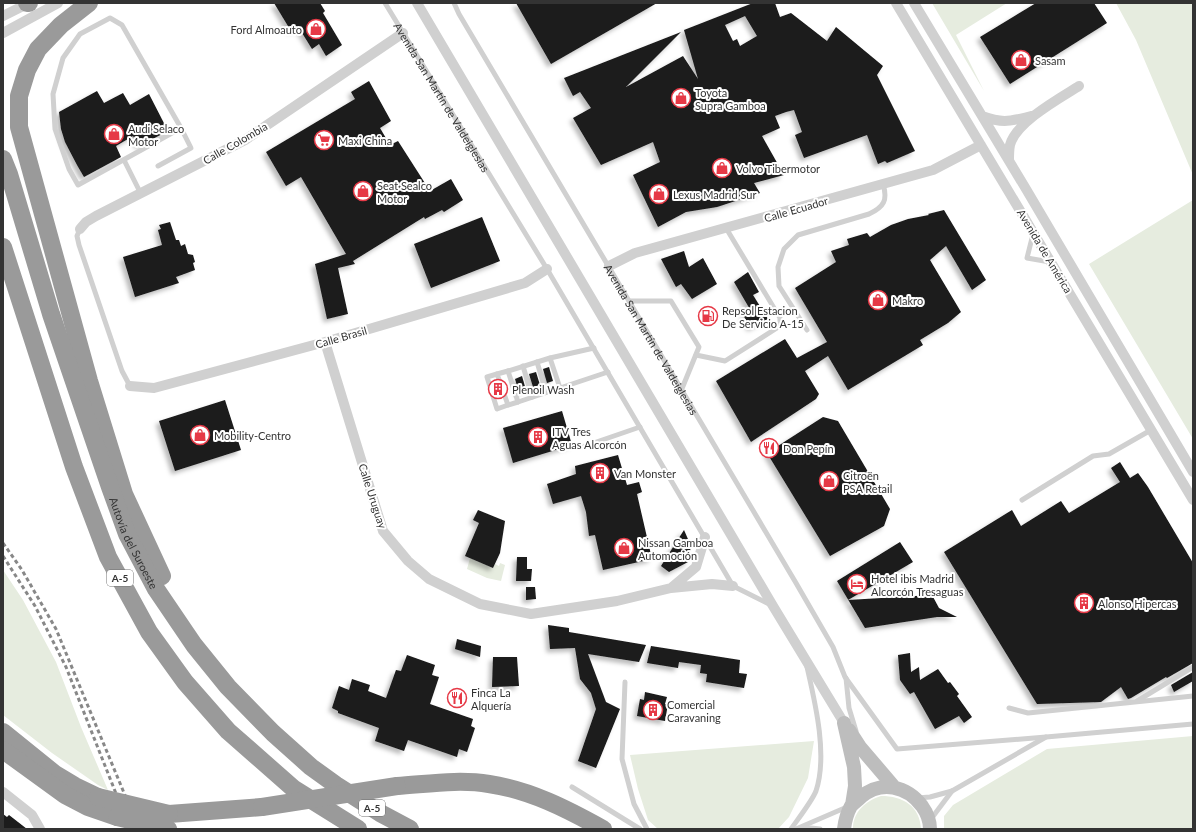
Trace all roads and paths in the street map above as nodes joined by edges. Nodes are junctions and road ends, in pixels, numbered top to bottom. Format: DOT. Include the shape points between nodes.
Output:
graph roads {
  1 [pos="29,3"];
  2 [pos="58,3"];
  3 [pos="89,3"];
  4 [pos="386,3"];
  5 [pos="417,3"];
  6 [pos="454,3"];
  7 [pos="896,3"];
  8 [pos="914,3"];
  9 [pos="3,16"];
  10 [pos="3,33"];
  11 [pos="403,33"];
  12 [pos="1079,86"];
  13 [pos="982,116"];
  14 [pos="1032,116"];
  15 [pos="181,128"];
  16 [pos="981,145"];
  17 [pos="3,159"];
  18 [pos="124,160"];
  19 [pos="1009,160"];
  20 [pos="158,166"];
  21 [pos="883,184"];
  22 [pos="141,194"];
  23 [pos="726,228"];
  24 [pos="80,229"];
  25 [pos="1033,233"];
  26 [pos="3,248"];
  27 [pos="1051,262"];
  28 [pos="609,266"];
  29 [pos="547,269"];
  30 [pos="629,301"];
  31 [pos="807,330"];
  32 [pos="325,342"];
  33 [pos="594,348"];
  34 [pos="696,355"];
  35 [pos="550,358"];
  36 [pos="537,362"];
  37 [pos="523,366"];
  38 [pos="508,371"];
  39 [pos="608,372"];
  40 [pos="498,374"];
  41 [pos="130,386"];
  42 [pos="560,388"];
  43 [pos="681,391"];
  44 [pos="546,392"];
  45 [pos="532,397"];
  46 [pos="518,402"];
  47 [pos="508,405"];
  48 [pos="640,427"];
  49 [pos="1151,430"];
  50 [pos="579,448"];
  51 [pos="1193,472"];
  52 [pos="1022,500"];
  53 [pos="1193,500"];
  54 [pos="705,537"];
  55 [pos="733,586"];
  56 [pos="671,588"];
  57 [pos="773,606"];
  58 [pos="194,645"];
  59 [pos="804,656"];
  60 [pos="1193,667"];
  61 [pos="846,677"];
  62 [pos="625,682"];
  63 [pos="1193,696"];
  64 [pos="1134,702"];
  65 [pos="1010,708"];
  66 [pos="844,723"];
  67 [pos="1193,724"];
  68 [pos="3,732"];
  69 [pos="1046,737"];
  70 [pos="860,747"];
  71 [pos="3,750"];
  72 [pos="572,787"];
  73 [pos="895,788"];
  74 [pos="952,791"];
  75 [pos="3,792"];
  76 [pos="916,798"];
  77 [pos="852,805"];
  78 [pos="169,821"];
  79 [pos="930,825"];
  80 [pos="40,829"];
  81 [pos="358,829"];
  82 [pos="410,829"];
  83 [pos="603,829"];
  84 [pos="640,829"];
  85 [pos="647,829"];
  86 [pos="791,829"];
  87 [pos="796,829"];
  88 [pos="805,829"];
  89 [pos="820,829"];
  90 [pos="844,829"];
  1 -- 9 [label="street"];
  2 -- 10 [label="street"];
  3 -- 58 [label="highway" via="38,49 19,96 19,127 89,381 124,494"];
  4 -- 11 [label="lane, Avenida San Martín de Valdeiglesias"];
  5 -- 57 [label="street"];
  6 -- 28 [label="lane, Avenida San Martín de Valdeiglesias"];
  7 -- 16 [label="street, Avenida de América"];
  8 -- 13 [label="street, Avenida de América"];
  11 -- 22 [label="street, Calle Colombia" via="245,140"];
  11 -- 29 [label="lane, Avenida San Martín de Valdeiglesias"];
  12 -- 14 [label="street"];
  13 -- 14 [label="street" via="1007,122"];
  13 -- 19 [label="street, Avenida de América"];
  14 -- 19 [label="street" via="1010,144"];
  15 -- 18 [label="lane"];
  15 -- 18 [label="lane" via="122,25 110,18 80,34 63,58 53,94 55,129 69,169 78,185"];
  15 -- 20 [label="lane" via="191,148"];
  16 -- 21 [label="street, Calle Ecuador" via="933,170"];
  16 -- 25 [label="street, Avenida de América"];
  17 -- 58 [label="highway, Autovía del Suroeste / A-5" via="51,314 127,534 156,589"];
  18 -- 22 [label="lane"];
  19 -- 51 [label="street, Avenida de América"];
  21 -- 23 [label="street, Calle Ecuador"];
  21 -- 31 [label="lane" via="886,192 880,208 869,214 798,235 784,249 778,267 780,286"];
  22 -- 24 [label="street, Calle Colombia" via="96,216"];
  23 -- 28 [label="street, Calle Ecuador" via="635,253"];
  23 -- 34 [label="lane" via="780,318 780,326 725,361"];
  24 -- 41 [label="lane" via="77,236 79,245 122,371"];
  25 -- 27 [label="street, Avenida de América"];
  25 -- 27 [label="lane" via="1027,258"];
  26 -- 81 [label="highway, A-5" via="74,467 108,557 149,632 185,682 228,731 294,788"];
  27 -- 49 [label="street, Avenida de América"];
  28 -- 30 [label="lane, Avenida San Martín de Valdeiglesias"];
  29 -- 32 [label="street, Calle Brasil" via="525,283"];
  29 -- 33 [label="lane, Avenida San Martín de Valdeiglesias"];
  30 -- 34 [label="lane" via="671,301 699,347"];
  30 -- 43 [label="lane, Avenida San Martín de Valdeiglesias"];
  32 -- 41 [label="street, Calle Brasil" via="154,388"];
  32 -- 56 [label="street, Calle Uruguay" via="383,531 408,561 428,579 480,604 531,614 617,601"];
  33 -- 35 [label="lane"];
  33 -- 39 [label="lane, Avenida San Martín de Valdeiglesias"];
  34 -- 43 [label="lane"];
  35 -- 36 [label="lane"];
  35 -- 42 [label="lane"];
  36 -- 37 [label="lane"];
  36 -- 44 [label="lane"];
  37 -- 38 [label="lane"];
  37 -- 45 [label="lane"];
  38 -- 40 [label="lane"];
  38 -- 46 [label="lane"];
  39 -- 42 [label="lane"];
  39 -- 48 [label="lane, Avenida San Martín de Valdeiglesias"];
  40 -- 47 [label="lane"];
  40 -- 47 [label="lane" via="487,377 497,409"];
  42 -- 44 [label="lane"];
  43 -- 61 [label="lane, Avenida San Martín de Valdeiglesias" via="800,589 833,647"];
  44 -- 45 [label="lane"];
  45 -- 46 [label="lane"];
  46 -- 47 [label="lane"];
  48 -- 50 [label="lane"];
  48 -- 54 [label="lane, Avenida San Martín de Valdeiglesias"];
  49 -- 52 [label="lane" via="1110,454 1093,456"];
  49 -- 53 [label="street, Avenida de América"];
  54 -- 55 [label="lane, Avenida San Martín de Valdeiglesias"];
  54 -- 56 [label="street, Calle Uruguay" via="696,567"];
  55 -- 56 [label="street, Calle Uruguay" via="712,584"];
  55 -- 57 [label="lane"];
  57 -- 59 [label="street"];
  58 -- 82 [label="highway, Autovía del Suroeste / A-5" via="228,686 310,767 380,813"];
  59 -- 66 [label="street"];
  59 -- 86 [label="lane" via="817,710 820,774 815,792"];
  60 -- 64 [label="lane"];
  61 -- 69 [label="lane, Avenida San Martín de Valdeiglesias" via="897,749"];
  61 -- 70 [label="lane, Avenida San Martín de Valdeiglesias" via="849,708"];
  62 -- 85 [label="lane" via="622,758 634,804"];
  63 -- 64 [label="lane"];
  64 -- 65 [label="lane" via="1028,713"];
  66 -- 70 [label="street"];
  66 -- 77 [label="street" via="854,767"];
  67 -- 69 [label="lane"];
  68 -- 78 [label="highway, bridge" via="55,774 75,786 98,797"];
  69 -- 74 [label="lane"];
  70 -- 73 [label="street, Avenida San Martín de Valdeiglesias"];
  71 -- 78 [label="highway, bridge" via="64,795 88,807 116,817"];
  72 -- 84 [label="lane"];
  73 -- 76 [label="street"];
  73 -- 77 [label="street" via="881,787 867,792"];
  74 -- 76 [label="lane"];
  74 -- 79 [label="lane"];
  75 -- 80 [label="street" via="32,815"];
  76 -- 79 [label="street" via="926,810"];
  77 -- 87 [label="lane"];
  77 -- 90 [label="street"];
  78 -- 83 [label="highway, bridge" via="397,786 457,781 520,790 574,813"];
  88 -- 89 [label="lane"];
}
